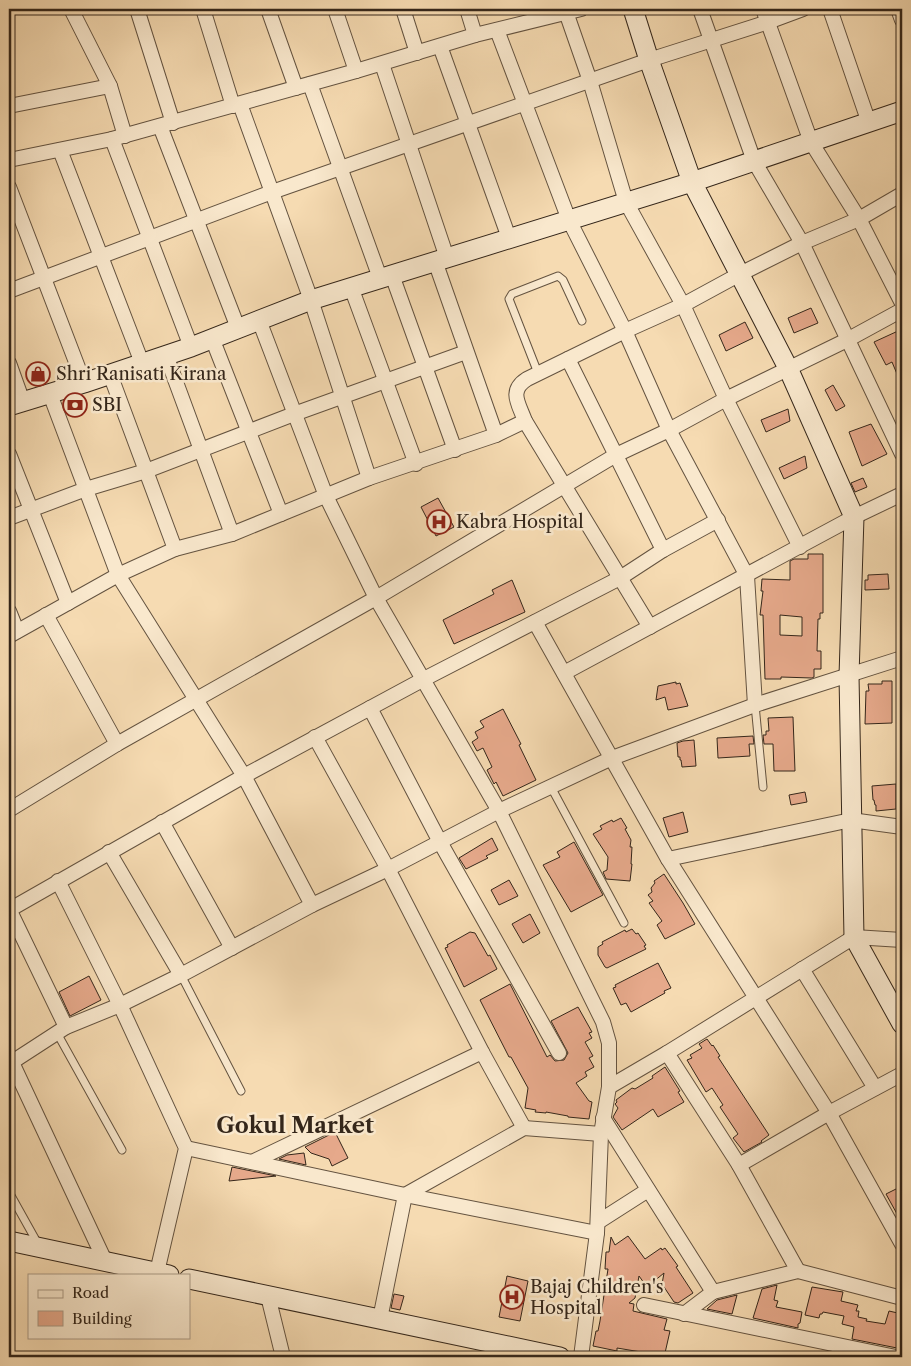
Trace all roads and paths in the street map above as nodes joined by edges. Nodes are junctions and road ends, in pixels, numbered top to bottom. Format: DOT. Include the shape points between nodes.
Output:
graph roads {
  1 [pos="71,9"];
  2 [pos="137,9"];
  3 [pos="203,9"];
  4 [pos="268,9"];
  5 [pos="335,9"];
  6 [pos="403,9"];
  7 [pos="467,9"];
  8 [pos="581,9"];
  9 [pos="633,9"];
  10 [pos="700,9"];
  11 [pos="763,9"];
  12 [pos="803,9"];
  13 [pos="830,9"];
  14 [pos="898,9"];
  15 [pos="566,12"];
  16 [pos="902,20"];
  17 [pos="768,22"];
  18 [pos="497,30"];
  19 [pos="475,35"];
  20 [pos="710,41"];
  21 [pos="440,46"];
  22 [pos="417,53"];
  23 [pos="649,60"];
  24 [pos="382,64"];
  25 [pos="356,71"];
  26 [pos="590,81"];
  27 [pos="310,84"];
  28 [pos="110,86"];
  29 [pos="296,88"];
  30 [pos="526,103"];
  31 [pos="236,105"];
  32 [pos="9,106"];
  33 [pos="902,112"];
  34 [pos="468,123"];
  35 [pos="869,123"];
  36 [pos="166,124"];
  37 [pos="119,138"];
  38 [pos="812,142"];
  39 [pos="410,144"];
  40 [pos="60,150"];
  41 [pos="9,160"];
  42 [pos="754,161"];
  43 [pos="340,168"];
  44 [pos="692,182"];
  45 [pos="9,187"];
  46 [pos="272,192"];
  47 [pos="902,194"];
  48 [pos="626,202"];
  49 [pos="858,219"];
  50 [pos="196,220"];
  51 [pos="569,220"];
  52 [pos="149,237"];
  53 [pos="509,238"];
  54 [pos="802,244"];
  55 [pos="101,256"];
  56 [pos="441,259"];
  57 [pos="740,274"];
  58 [pos="386,277"];
  59 [pos="44,278"];
  60 [pos="351,287"];
  61 [pos="9,290"];
  62 [pos="311,300"];
  63 [pos="902,304"];
  64 [pos="684,305"];
  65 [pos="902,310"];
  66 [pos="259,320"];
  67 [pos="582,321"];
  68 [pos="238,328"];
  69 [pos="625,331"];
  70 [pos="212,338"];
  71 [pos="847,340"];
  72 [pos="191,347"];
  73 [pos="466,352"];
  74 [pos="166,355"];
  75 [pos="568,359"];
  76 [pos="9,363"];
  77 [pos="142,363"];
  78 [pos="425,368"];
  79 [pos="788,368"];
  80 [pos="538,373"];
  81 [pos="110,374"];
  82 [pos="385,381"];
  83 [pos="84,383"];
  84 [pos="50,394"];
  85 [pos="342,396"];
  86 [pos="726,399"];
  87 [pos="16,404"];
  88 [pos="294,414"];
  89 [pos="525,421"];
  90 [pos="669,430"];
  91 [pos="248,431"];
  92 [pos="496,435"];
  93 [pos="200,449"];
  94 [pos="455,450"];
  95 [pos="9,454"];
  96 [pos="902,454"];
  97 [pos="616,455"];
  98 [pos="416,464"];
  99 [pos="146,471"];
  100 [pos="369,478"];
  101 [pos="565,485"];
  102 [pos="86,489"];
  103 [pos="902,494"];
  104 [pos="326,496"];
  105 [pos="31,510"];
  106 [pos="281,514"];
  107 [pos="854,517"];
  108 [pos="9,518"];
  109 [pos="718,520"];
  110 [pos="232,534"];
  111 [pos="800,547"];
  112 [pos="175,549"];
  113 [pos="663,550"];
  114 [pos="118,575"];
  115 [pos="747,576"];
  116 [pos="620,578"];
  117 [pos="376,598"];
  118 [pos="68,603"];
  119 [pos="9,610"];
  120 [pos="46,615"];
  121 [pos="535,622"];
  122 [pos="650,627"];
  123 [pos="13,633"];
  124 [pos="902,658"];
  125 [pos="564,672"];
  126 [pos="849,676"];
  127 [pos="424,679"];
  128 [pos="196,699"];
  129 [pos="755,705"];
  130 [pos="370,708"];
  131 [pos="315,737"];
  132 [pos="117,744"];
  133 [pos="612,758"];
  134 [pos="244,776"];
  135 [pos="551,787"];
  136 [pos="762,787"];
  137 [pos="9,810"];
  138 [pos="499,811"];
  139 [pos="851,820"];
  140 [pos="162,822"];
  141 [pos="902,827"];
  142 [pos="440,842"];
  143 [pos="109,852"];
  144 [pos="668,859"];
  145 [pos="388,869"];
  146 [pos="58,881"];
  147 [pos="312,905"];
  148 [pos="9,910"];
  149 [pos="624,923"];
  150 [pos="854,937"];
  151 [pos="902,940"];
  152 [pos="232,948"];
  153 [pos="802,970"];
  154 [pos="181,975"];
  155 [pos="757,998"];
  156 [pos="120,1005"];
  157 [pos="902,1024"];
  158 [pos="62,1030"];
  159 [pos="482,1052"];
  160 [pos="559,1053"];
  161 [pos="667,1053"];
  162 [pos="10,1060"];
  163 [pos="902,1074"];
  164 [pos="609,1087"];
  165 [pos="875,1088"];
  166 [pos="241,1091"];
  167 [pos="829,1113"];
  168 [pos="603,1118"];
  169 [pos="524,1128"];
  170 [pos="600,1134"];
  171 [pos="186,1148"];
  172 [pos="122,1150"];
  173 [pos="252,1162"];
  174 [pos="740,1165"];
  175 [pos="648,1190"];
  176 [pos="9,1192"];
  177 [pos="405,1195"];
  178 [pos="598,1228"];
  179 [pos="9,1241"];
  180 [pos="902,1244"];
  181 [pos="40,1247"];
  182 [pos="105,1261"];
  183 [pos="798,1272"];
  184 [pos="163,1274"];
  185 [pos="190,1279"];
  186 [pos="713,1292"];
  187 [pos="268,1296"];
  188 [pos="902,1298"];
  189 [pos="644,1305"];
  190 [pos="684,1314"];
  191 [pos="380,1319"];
  192 [pos="283,1357"];
  193 [pos="560,1357"];
  194 [pos="581,1357"];
  195 [pos="896,1357"];
  1 -- 28 [label="street"];
  2 -- 36 [label="street"];
  3 -- 31 [label="street"];
  4 -- 29 [label="street"];
  5 -- 25 [label="street"];
  6 -- 22 [label="street"];
  7 -- 19 [label="street"];
  8 -- 15 [label="street"];
  9 -- 23 [label="main road"];
  10 -- 20 [label="street"];
  11 -- 17 [label="street"];
  12 -- 17 [label="street"];
  13 -- 35 [label="street"];
  14 -- 16 [label="street"];
  15 -- 18 [label="street"];
  15 -- 26 [label="street"];
  17 -- 20 [label="street"];
  17 -- 38 [label="street"];
  18 -- 19 [label="street"];
  18 -- 30 [label="street"];
  19 -- 21 [label="street"];
  20 -- 23 [label="street"];
  20 -- 42 [label="street"];
  21 -- 22 [label="street"];
  21 -- 34 [label="street"];
  22 -- 24 [label="street"];
  23 -- 26 [label="street"];
  23 -- 44 [label="main road"];
  24 -- 25 [label="street"];
  24 -- 39 [label="street"];
  25 -- 27 [label="street"];
  26 -- 30 [label="street"];
  26 -- 48 [label="street"];
  27 -- 29 [label="street"];
  27 -- 43 [label="street"];
  28 -- 32 [label="street"];
  28 -- 37 [label="street"];
  29 -- 31 [label="street"];
  30 -- 34 [label="street"];
  30 -- 51 [label="street"];
  31 -- 36 [label="street"];
  31 -- 46 [label="street"];
  33 -- 35 [label="main road"];
  34 -- 39 [label="street"];
  34 -- 53 [label="street"];
  35 -- 38 [label="main road"];
  36 -- 37 [label="street"];
  36 -- 50 [label="street"];
  37 -- 40 [label="street"];
  37 -- 52 [label="street"];
  38 -- 42 [label="main road"];
  38 -- 49 [label="street"];
  39 -- 43 [label="street"];
  39 -- 56 [label="street"];
  40 -- 41 [label="street"];
  40 -- 55 [label="street"];
  42 -- 44 [label="main road"];
  42 -- 54 [label="street"];
  43 -- 46 [label="street"];
  43 -- 58 [label="street"];
  44 -- 48 [label="main road"];
  44 -- 57 [label="main road"];
  45 -- 59 [label="street"];
  46 -- 50 [label="street"];
  46 -- 62 [label="street"];
  47 -- 49 [label="street"];
  48 -- 51 [label="main road"];
  48 -- 64 [label="street"];
  49 -- 54 [label="street"];
  49 -- 63 [label="street"];
  50 -- 52 [label="street"];
  50 -- 68 [label="street"];
  51 -- 53 [label="main road"];
  51 -- 69 [label="street"];
  52 -- 55 [label="street"];
  52 -- 72 [label="street"];
  53 -- 56 [label="main road"];
  54 -- 57 [label="street"];
  54 -- 71 [label="street"];
  55 -- 59 [label="street"];
  55 -- 77 [label="street"];
  56 -- 58 [label="main road"];
  56 -- 73 [label="street"];
  57 -- 64 [label="street"];
  57 -- 79 [label="main road"];
  58 -- 60 [label="main road"];
  58 -- 78 [label="street"];
  59 -- 61 [label="street"];
  59 -- 83 [label="street"];
  60 -- 62 [label="main road"];
  60 -- 82 [label="street"];
  62 -- 66 [label="main road"];
  62 -- 85 [label="street"];
  64 -- 69 [label="street"];
  64 -- 86 [label="street"];
  65 -- 71 [label="street"];
  66 -- 68 [label="main road"];
  66 -- 88 [label="street"];
  67 -- 80 [label="lane" via="563,280 558,276 510,296 508,299"];
  68 -- 70 [label="main road"];
  69 -- 75 [label="street"];
  69 -- 90 [label="street"];
  70 -- 72 [label="main road"];
  70 -- 91 [label="street"];
  71 -- 79 [label="street"];
  71 -- 96 [label="street"];
  72 -- 74 [label="main road"];
  73 -- 78 [label="street"];
  73 -- 92 [label="street"];
  74 -- 77 [label="main road"];
  74 -- 93 [label="street"];
  75 -- 80 [label="street"];
  75 -- 97 [label="street"];
  76 -- 87 [label="street"];
  77 -- 81 [label="main road"];
  78 -- 82 [label="street"];
  78 -- 94 [label="street"];
  79 -- 86 [label="street"];
  79 -- 107 [label="main road"];
  80 -- 89 [label="street" via="521,383 515,394"];
  81 -- 83 [label="main road"];
  81 -- 99 [label="street"];
  82 -- 85 [label="street"];
  82 -- 98 [label="street"];
  83 -- 84 [label="main road"];
  84 -- 87 [label="main road"];
  84 -- 102 [label="street"];
  85 -- 88 [label="street"];
  85 -- 100 [label="street"];
  86 -- 90 [label="street"];
  86 -- 111 [label="street"];
  88 -- 91 [label="street"];
  88 -- 104 [label="street"];
  89 -- 92 [label="street"];
  89 -- 101 [label="street"];
  90 -- 97 [label="street"];
  90 -- 109 [label="street"];
  91 -- 93 [label="street"];
  91 -- 106 [label="street"];
  92 -- 94 [label="street"];
  93 -- 99 [label="street"];
  93 -- 110 [label="street"];
  94 -- 98 [label="street"];
  95 -- 105 [label="street"];
  97 -- 101 [label="street"];
  97 -- 113 [label="street"];
  98 -- 100 [label="street"];
  99 -- 102 [label="street"];
  99 -- 112 [label="street"];
  100 -- 104 [label="street"];
  101 -- 116 [label="street"];
  101 -- 117 [label="street"];
  102 -- 105 [label="street"];
  102 -- 114 [label="street"];
  103 -- 107 [label="street"];
  104 -- 106 [label="street"];
  104 -- 117 [label="street"];
  105 -- 108 [label="street"];
  105 -- 118 [label="street"];
  106 -- 110 [label="street"];
  107 -- 111 [label="street"];
  107 -- 126 [label="main road"];
  109 -- 113 [label="street"];
  109 -- 115 [label="street"];
  110 -- 112 [label="street"];
  111 -- 115 [label="street"];
  112 -- 114 [label="street"];
  113 -- 116 [label="street"];
  114 -- 118 [label="street"];
  114 -- 128 [label="street"];
  115 -- 122 [label="street"];
  115 -- 129 [label="street"];
  116 -- 121 [label="street"];
  116 -- 122 [label="street"];
  117 -- 127 [label="street"];
  117 -- 128 [label="street"];
  118 -- 120 [label="street"];
  119 -- 123 [label="street"];
  120 -- 123 [label="street"];
  120 -- 132 [label="street"];
  121 -- 125 [label="street"];
  121 -- 127 [label="street"];
  122 -- 125 [label="street"];
  124 -- 126 [label="street"];
  125 -- 133 [label="street"];
  126 -- 129 [label="street"];
  126 -- 139 [label="main road"];
  127 -- 130 [label="street"];
  127 -- 138 [label="street"];
  128 -- 132 [label="street"];
  128 -- 134 [label="street"];
  129 -- 133 [label="street"];
  129 -- 136 [label="lane"];
  130 -- 131 [label="street"];
  130 -- 142 [label="street"];
  131 -- 134 [label="street"];
  131 -- 145 [label="street"];
  132 -- 137 [label="street"];
  133 -- 135 [label="street"];
  133 -- 144 [label="street"];
  134 -- 140 [label="street"];
  134 -- 147 [label="street"];
  135 -- 138 [label="street"];
  135 -- 149 [label="lane"];
  138 -- 142 [label="street"];
  138 -- 164 [label="street" via="603,1022 609,1043"];
  139 -- 141 [label="street"];
  139 -- 144 [label="street"];
  139 -- 150 [label="main road"];
  140 -- 143 [label="street"];
  140 -- 152 [label="street"];
  142 -- 145 [label="street"];
  142 -- 160 [label="street"];
  143 -- 146 [label="street"];
  143 -- 154 [label="street"];
  144 -- 155 [label="street"];
  145 -- 147 [label="street"];
  145 -- 159 [label="street"];
  146 -- 148 [label="street"];
  146 -- 156 [label="street"];
  147 -- 152 [label="street"];
  148 -- 158 [label="street"];
  150 -- 151 [label="street"];
  150 -- 153 [label="street"];
  150 -- 157 [label="main road"];
  152 -- 154 [label="street"];
  153 -- 155 [label="street"];
  153 -- 165 [label="street"];
  154 -- 156 [label="street"];
  154 -- 166 [label="lane"];
  155 -- 161 [label="street"];
  155 -- 167 [label="street"];
  156 -- 158 [label="street"];
  156 -- 171 [label="street"];
  158 -- 162 [label="street"];
  158 -- 172 [label="lane"];
  159 -- 169 [label="street"];
  159 -- 173 [label="street"];
  161 -- 164 [label="street"];
  161 -- 174 [label="street"];
  162 -- 182 [label="street"];
  163 -- 165 [label="street"];
  164 -- 168 [label="street"];
  165 -- 167 [label="street"];
  167 -- 174 [label="street"];
  167 -- 180 [label="street"];
  168 -- 170 [label="street"];
  168 -- 175 [label="street"];
  169 -- 170 [label="street"];
  169 -- 177 [label="street"];
  170 -- 178 [label="street"];
  171 -- 173 [label="street"];
  171 -- 184 [label="street"];
  173 -- 177 [label="street"];
  174 -- 183 [label="street"];
  175 -- 178 [label="street"];
  175 -- 186 [label="street"];
  176 -- 181 [label="lane"];
  177 -- 178 [label="street"];
  177 -- 191 [label="street"];
  178 -- 194 [label="street"];
  179 -- 181 [label="main road"];
  181 -- 182 [label="main road"];
  182 -- 184 [label="main road"];
  183 -- 186 [label="street"];
  183 -- 188 [label="street"];
  185 -- 187 [label="main road"];
  186 -- 190 [label="street"];
  187 -- 191 [label="main road"];
  187 -- 192 [label="street"];
  189 -- 190 [label="street"];
  190 -- 195 [label="street"];
  191 -- 193 [label="main road"];
}
